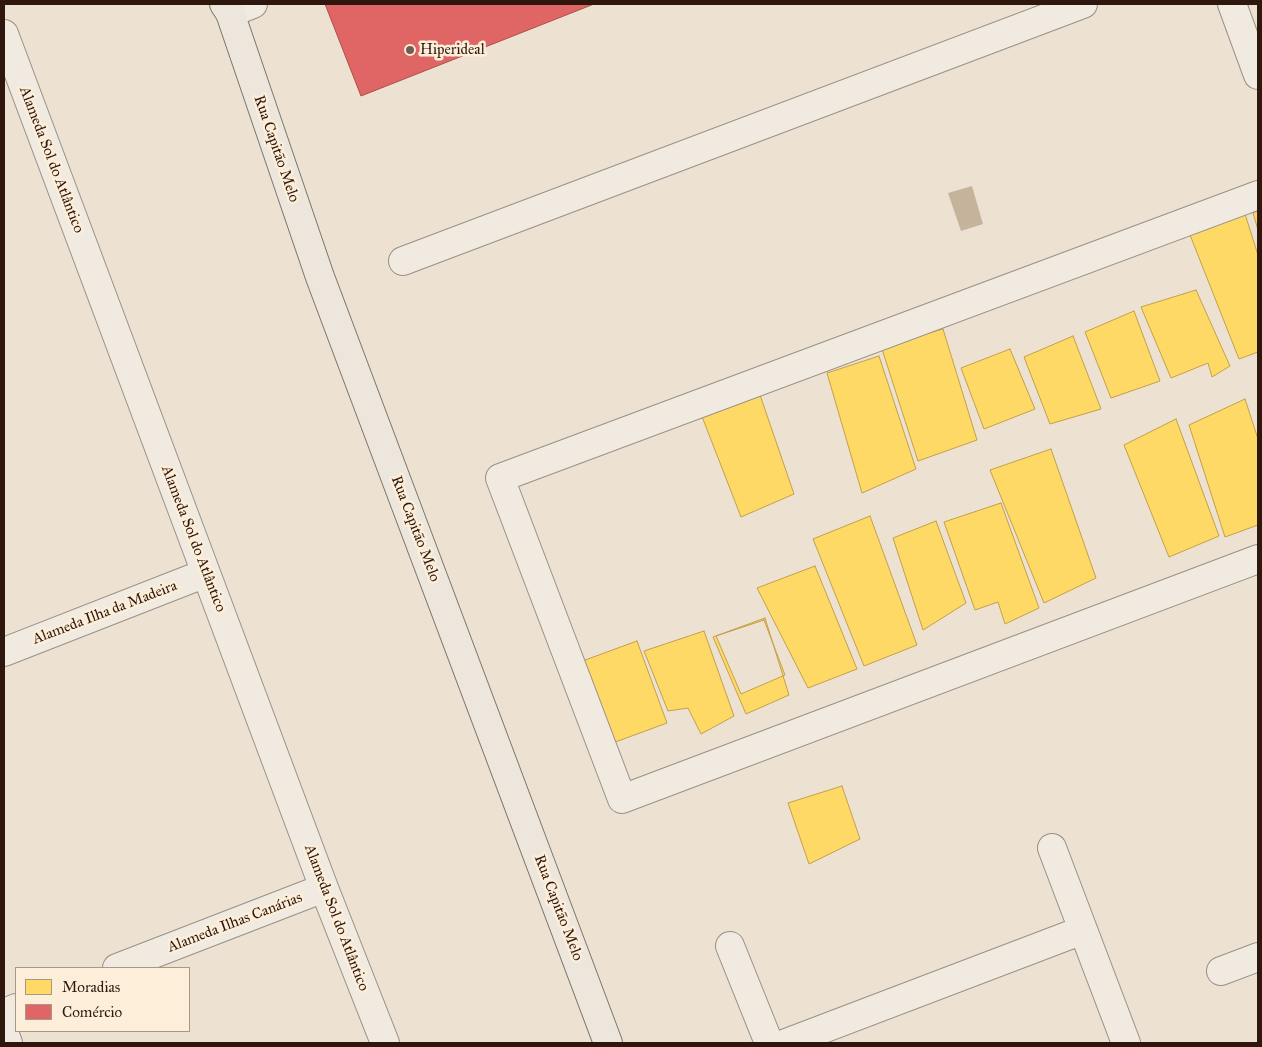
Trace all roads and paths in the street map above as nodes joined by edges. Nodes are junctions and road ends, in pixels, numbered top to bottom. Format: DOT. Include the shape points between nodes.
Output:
graph roads {
  1 [pos="1083,4"];
  2 [pos="1235,5"];
  3 [pos="233,6"];
  4 [pos="4,34"];
  5 [pos="1258,75"];
  6 [pos="1258,195"];
  7 [pos="403,261"];
  8 [pos="1258,559"];
  9 [pos="206,573"];
  10 [pos="4,652"];
  11 [pos="1052,848"];
  12 [pos="324,888"];
  13 [pos="1082,930"];
  14 [pos="730,946"];
  15 [pos="1258,957"];
  16 [pos="120,967"];
  17 [pos="1221,971"];
  18 [pos="4,1032"];
  19 [pos="8,1043"];
  20 [pos="385,1043"];
  21 [pos="608,1043"];
  22 [pos="769,1043"];
  23 [pos="786,1043"];
  24 [pos="1126,1043"];
  1 -- 7 [label="street"];
  2 -- 5 [label="street"];
  3 -- 21 [label="main road, Rua Capitão Melo" via="320,278"];
  4 -- 9 [label="street, Alameda Sol do Atlântico"];
  6 -- 8 [label="street" via="500,478 622,799"];
  9 -- 10 [label="street, Alameda Ilha da Madeira"];
  9 -- 12 [label="street, Alameda Sol do Atlântico"];
  11 -- 13 [label="street"];
  12 -- 16 [label="street, Alameda Ilhas Canárias"];
  12 -- 20 [label="street, Alameda Sol do Atlântico"];
  13 -- 23 [label="street"];
  13 -- 24 [label="street"];
  14 -- 22 [label="street"];
  15 -- 17 [label="street"];
  18 -- 19 [label="street"];
}
